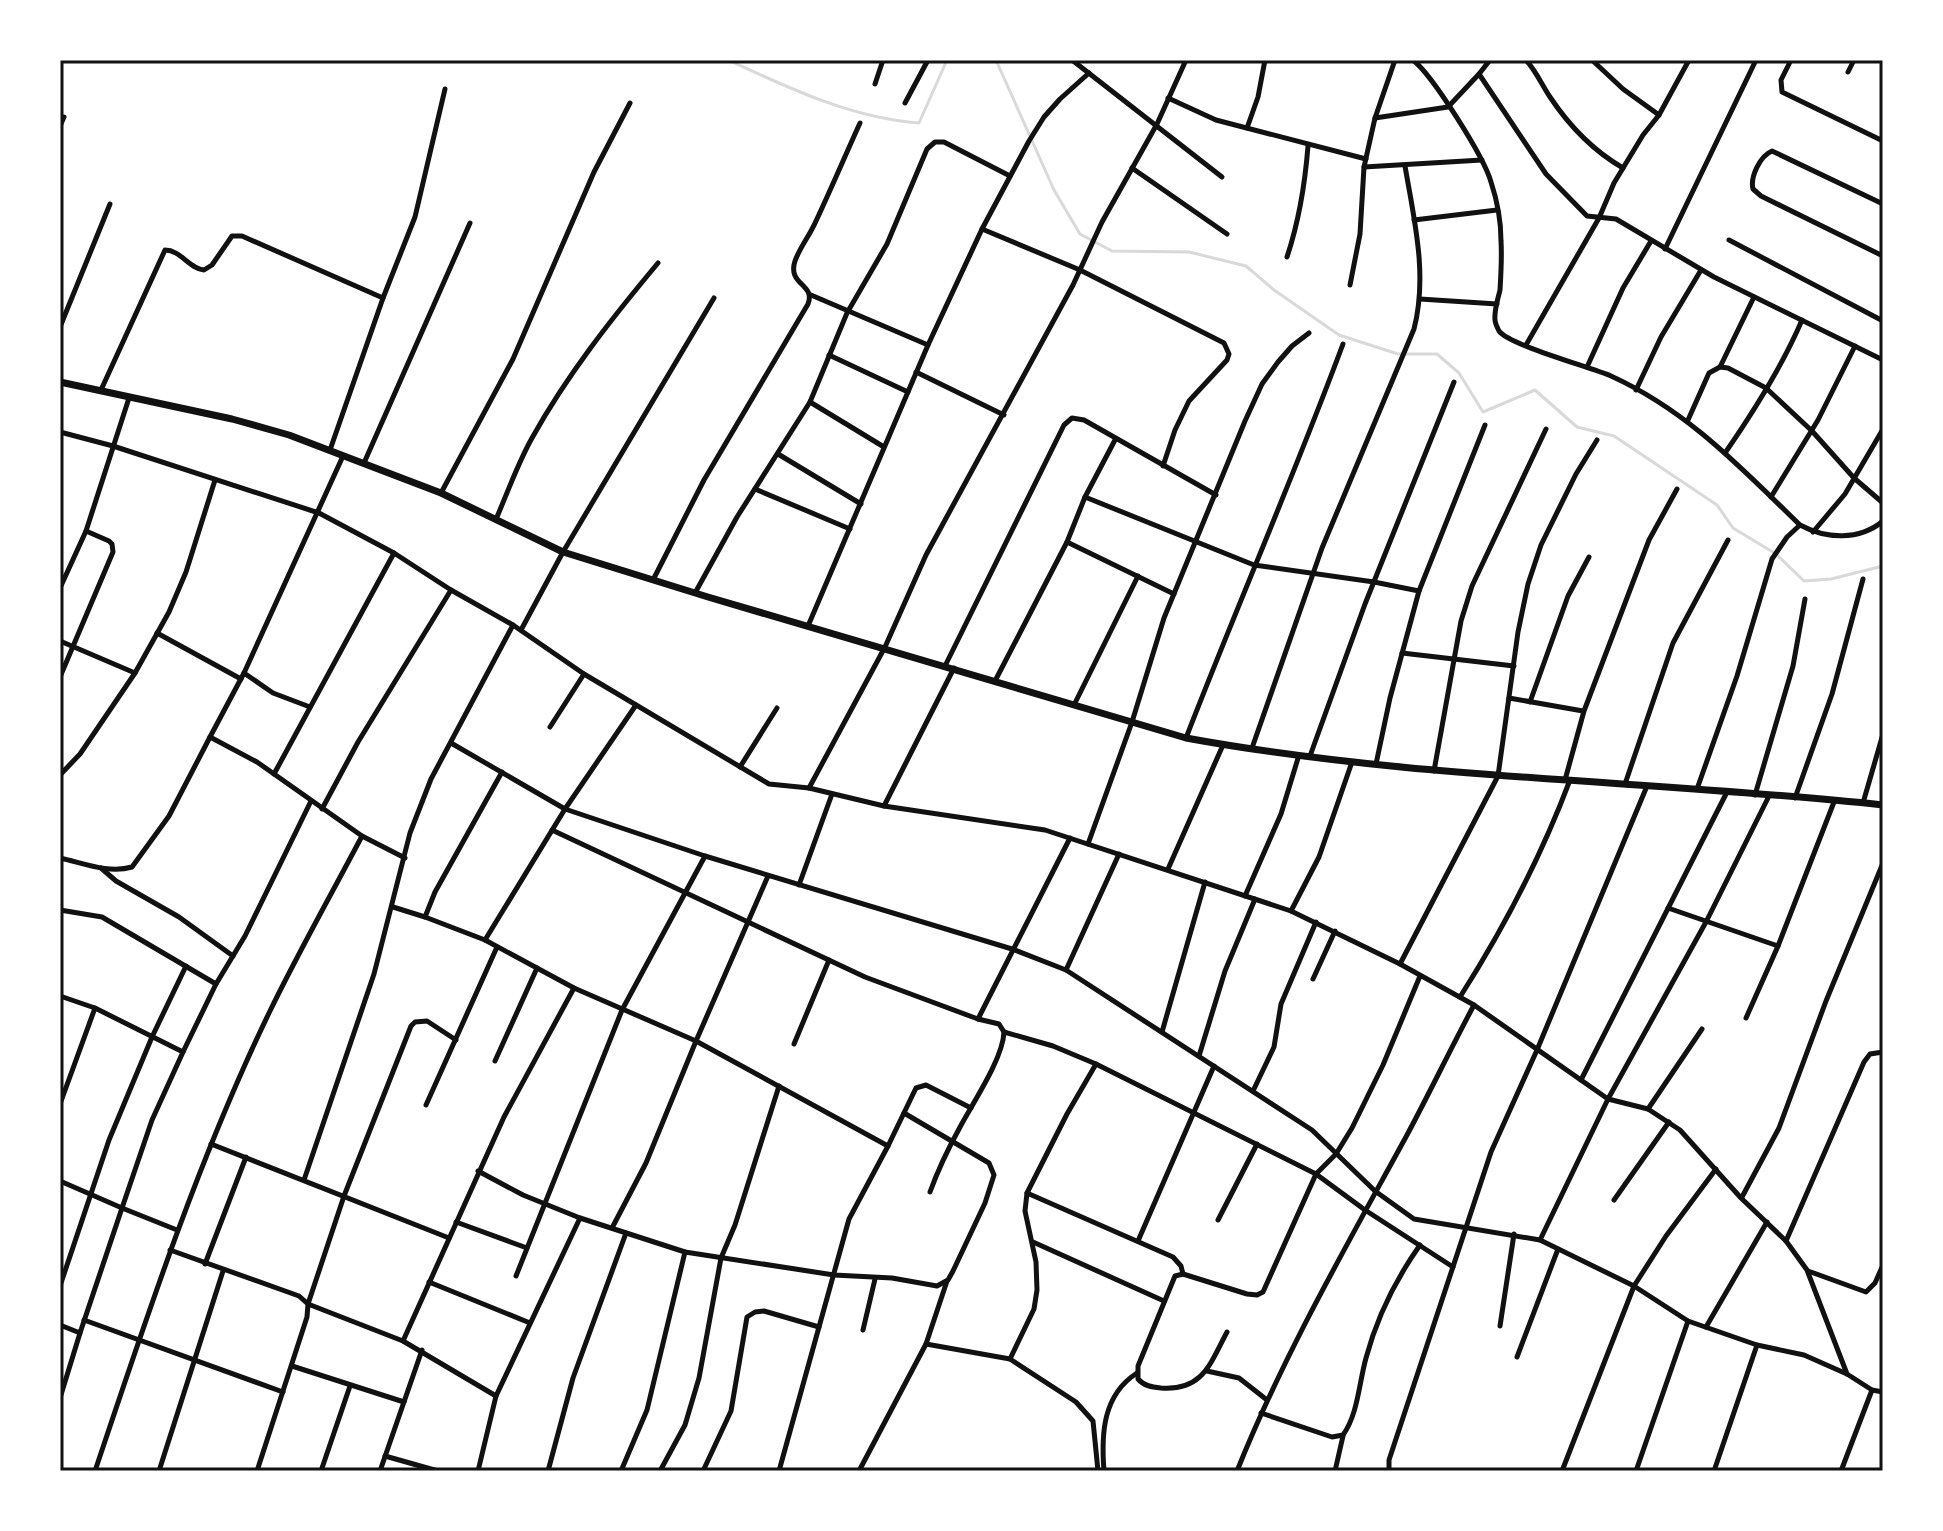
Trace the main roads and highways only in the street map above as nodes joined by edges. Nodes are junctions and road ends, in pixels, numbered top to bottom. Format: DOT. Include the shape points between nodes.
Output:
graph roads {
  1 [pos="60,382"];
  2 [pos="1883,805"];
  1 -- 2 [label="main road" via="289,435 441,493 563,552 1186,738 1434,771"];
}
